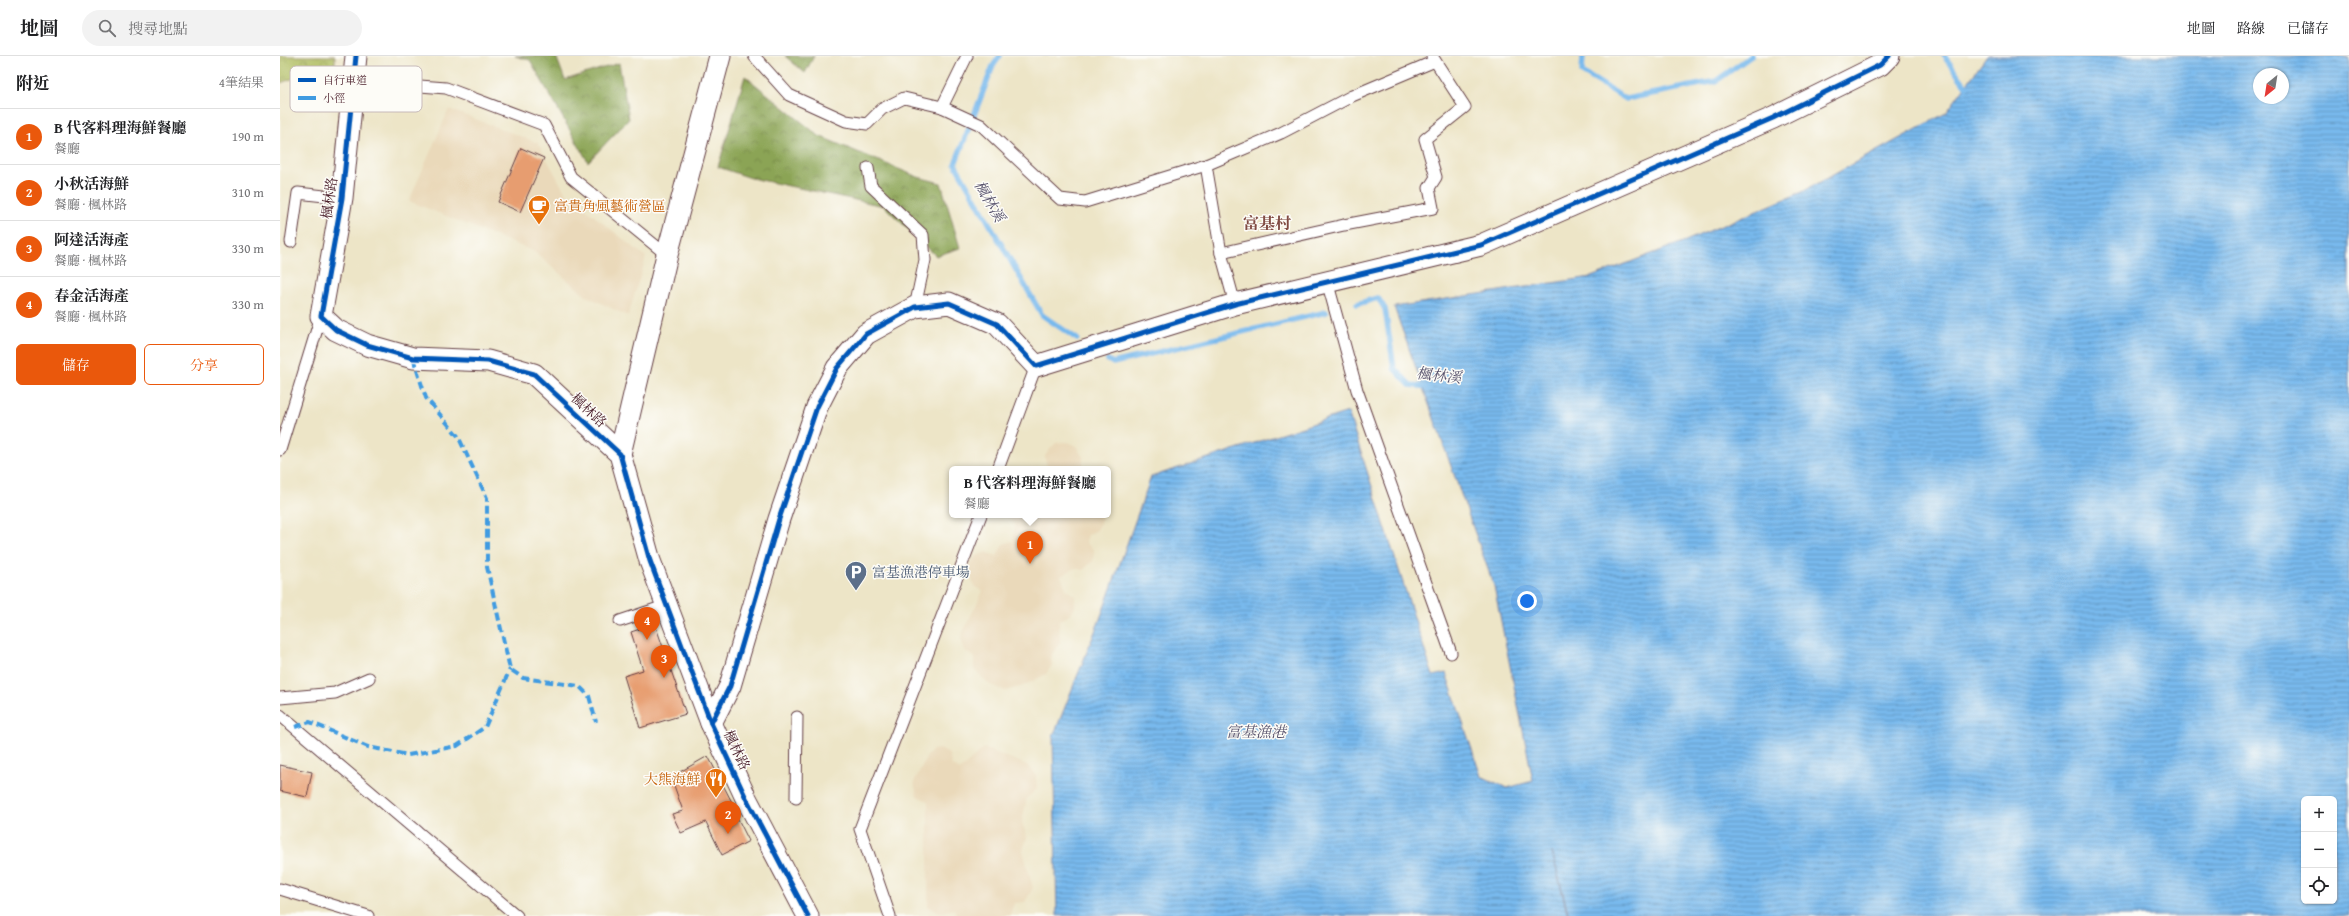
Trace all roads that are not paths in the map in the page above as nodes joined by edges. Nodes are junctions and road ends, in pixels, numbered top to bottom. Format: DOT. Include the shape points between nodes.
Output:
graph roads {
  1 [pos="356,56"];
  2 [pos="720,56"];
  3 [pos="754,56"];
  4 [pos="967,56"];
  5 [pos="1889,56"];
  6 [pos="1433,59"];
  7 [pos="355,66"];
  8 [pos="422,86"];
  9 [pos="942,107"];
  10 [pos="351,112"];
  11 [pos="1206,165"];
  12 [pos="868,168"];
  13 [pos="342,198"];
  14 [pos="291,242"];
  15 [pos="1221,253"];
  16 [pos="667,255"];
  17 [pos="1327,281"];
  18 [pos="1235,304"];
  19 [pos="915,307"];
  20 [pos="321,316"];
  21 [pos="1036,366"];
  22 [pos="280,450"];
  23 [pos="620,454"];
  24 [pos="999,466"];
  25 [pos="980,518"];
  26 [pos="668,605"];
  27 [pos="620,621"];
  28 [pos="1451,653"];
  29 [pos="368,678"];
  30 [pos="280,698"];
  31 [pos="280,715"];
  32 [pos="797,717"];
  33 [pos="711,723"];
  34 [pos="796,798"];
  35 [pos="280,889"];
  36 [pos="368,916"];
  37 [pos="517,916"];
  38 [pos="808,916"];
  39 [pos="890,916"];
  1 -- 7 [label="street, 楓林路"];
  2 -- 16 [label="street"];
  3 -- 9 [label="lane" via="789,95 846,121 867,124 882,109 904,98"];
  4 -- 9 [label="lane"];
  5 -- 17 [label="street" via="1880,65 1773,118 1481,245"];
  6 -- 11 [label="lane" via="1352,96 1281,133"];
  6 -- 15 [label="lane" via="1466,107 1425,139 1436,177 1429,188 1433,208 1344,224"];
  8 -- 16 [label="lane" via="446,88 544,125 571,177"];
  9 -- 11 [label="lane" via="981,125 1060,199 1085,202"];
  10 -- 13 [label="street, 楓林路"];
  11 -- 15 [label="lane"];
  12 -- 19 [label="lane" via="871,186 923,235 925,260"];
  13 -- 14 [label="lane" via="298,193"];
  13 -- 20 [label="street, 楓林路"];
  15 -- 18 [label="lane"];
  16 -- 23 [label="street"];
  17 -- 18 [label="street"];
  17 -- 28 [label="lane" via="1357,390"];
  18 -- 21 [label="street"];
  19 -- 21 [label="street" via="950,303 997,324"];
  19 -- 33 [label="street" via="866,334 837,368 817,407 730,686"];
  20 -- 22 [label="lane"];
  20 -- 23 [label="street, 楓林路" via="336,330 367,345 413,358 488,361 534,374"];
  21 -- 24 [label="lane"];
  23 -- 26 [label="street, 楓林路" via="650,561"];
  25 -- 39 [label="lane" via="860,829"];
  26 -- 27 [label="lane"];
  26 -- 33 [label="street, 楓林路"];
  29 -- 30 [label="lane" via="335,692"];
  31 -- 37 [label="lane"];
  32 -- 34 [label="lane"];
  33 -- 38 [label="street, 楓林路" via="746,798"];
  35 -- 36 [label="lane"];
}
